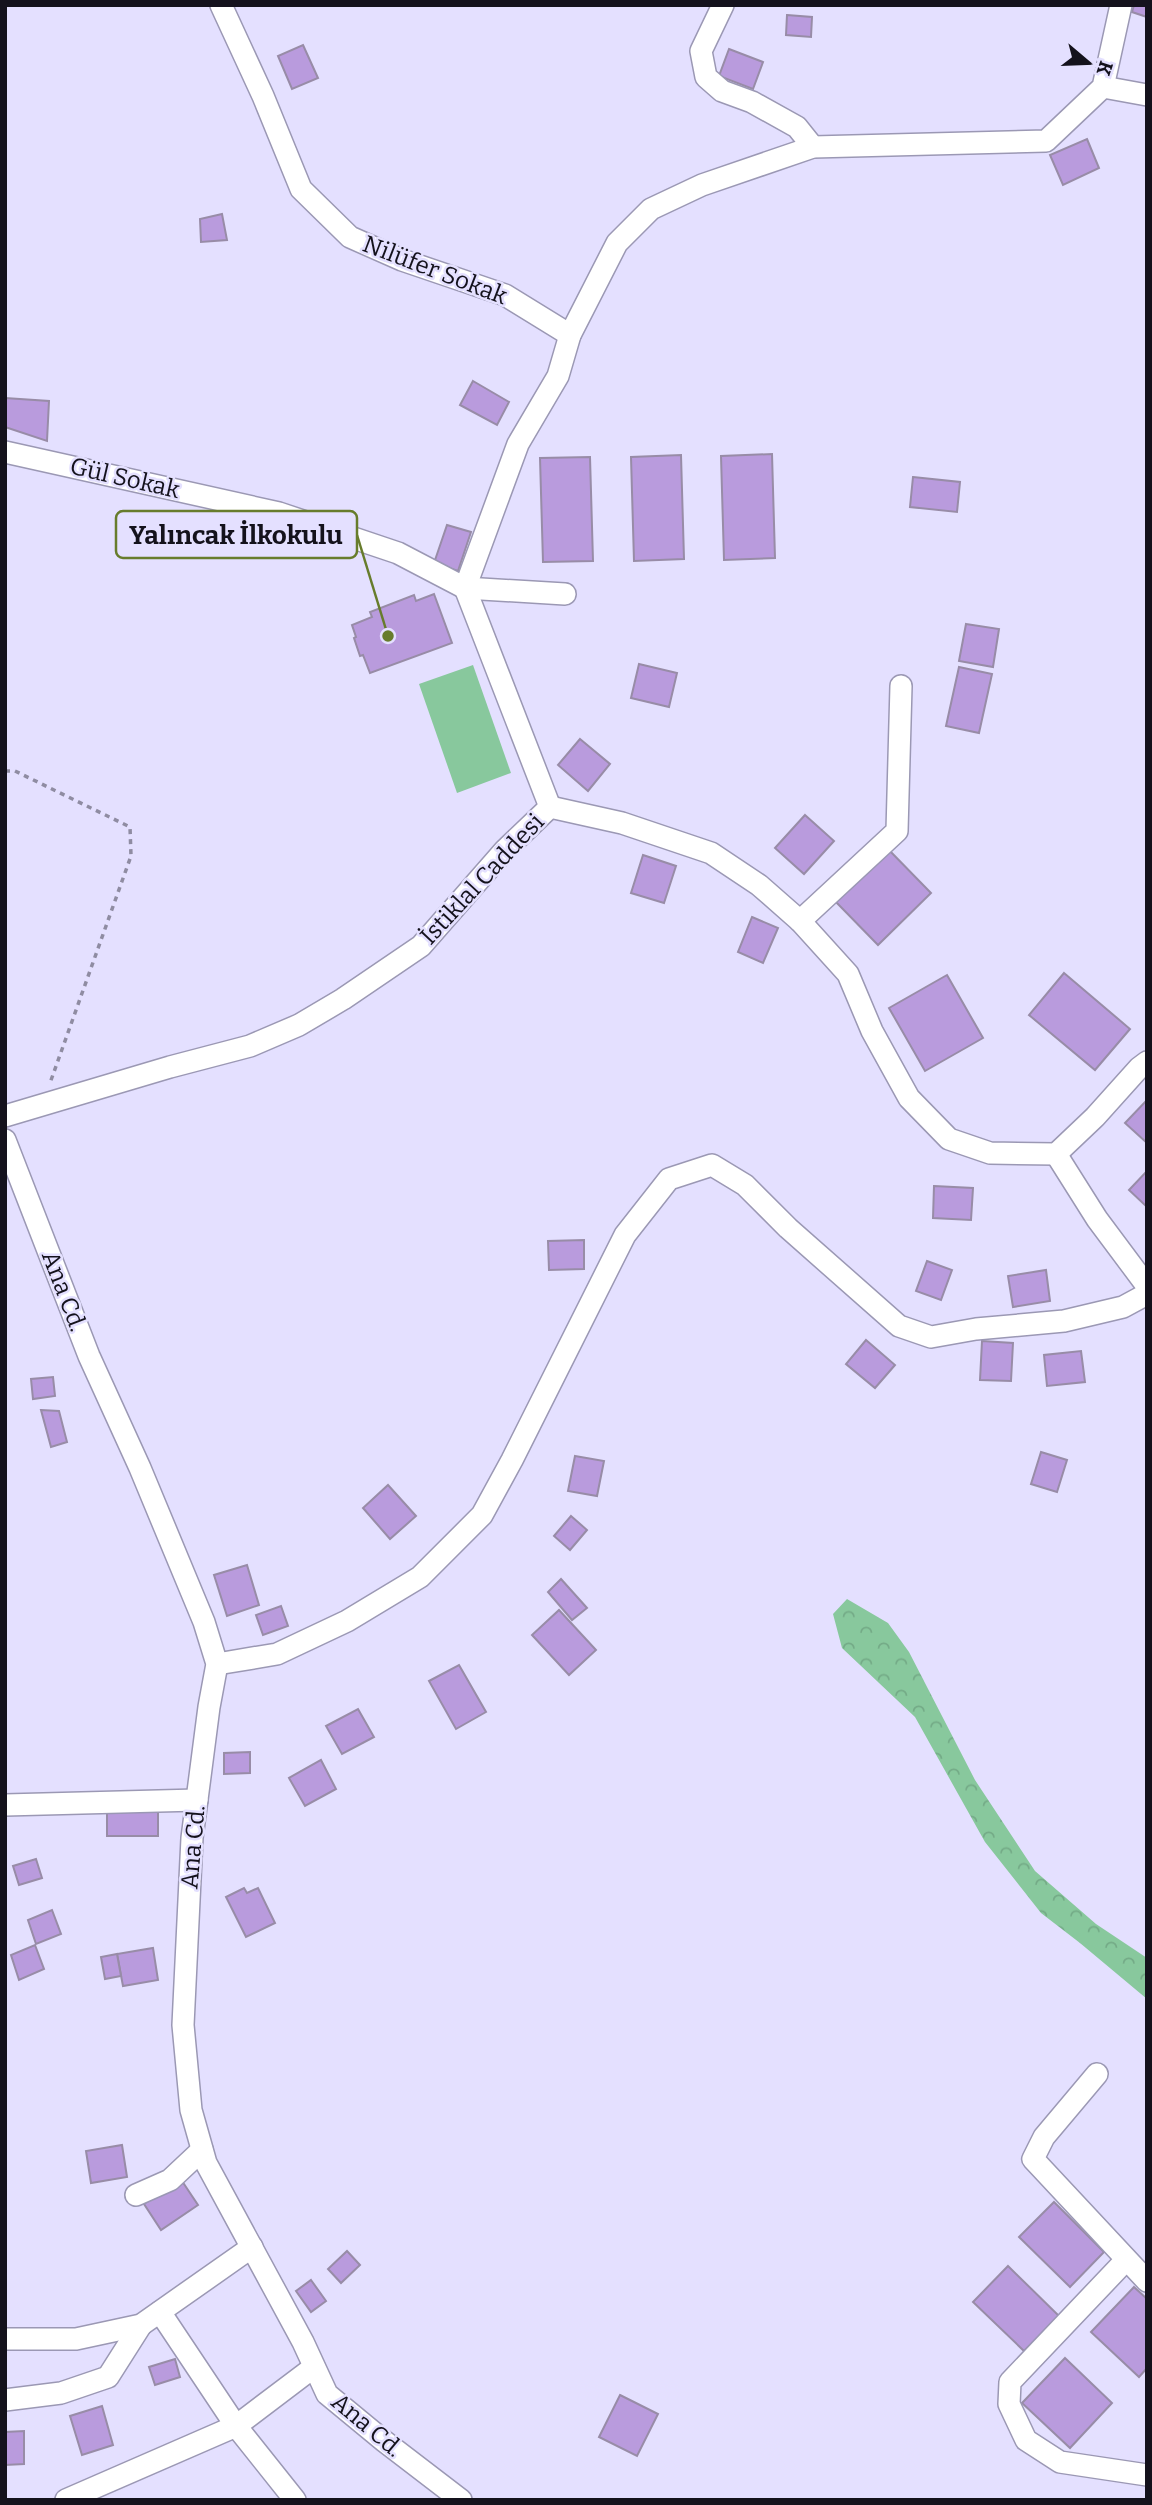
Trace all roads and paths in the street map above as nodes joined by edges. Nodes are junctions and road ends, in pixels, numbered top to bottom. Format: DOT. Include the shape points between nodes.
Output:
graph roads {
  1 [pos="221,5"];
  2 [pos="723,5"];
  3 [pos="1121,5"];
  4 [pos="1102,87"];
  5 [pos="1147,95"];
  6 [pos="813,147"];
  7 [pos="569,335"];
  8 [pos="5,452"];
  9 [pos="465,587"];
  10 [pos="565,594"];
  11 [pos="901,686"];
  12 [pos="5,771"];
  13 [pos="550,807"];
  14 [pos="800,921"];
  15 [pos="1147,1062"];
  16 [pos="42,1106"];
  17 [pos="5,1116"];
  18 [pos="5,1140"];
  19 [pos="1056,1154"];
  20 [pos="1147,1286"];
  21 [pos="1147,1294"];
  22 [pos="217,1664"];
  23 [pos="197,1800"];
  24 [pos="5,1805"];
  25 [pos="1097,2074"];
  26 [pos="202,2150"];
  27 [pos="136,2196"];
  28 [pos="252,2247"];
  29 [pos="1126,2260"];
  30 [pos="1147,2281"];
  31 [pos="160,2312"];
  32 [pos="141,2325"];
  33 [pos="5,2339"];
  34 [pos="314,2367"];
  35 [pos="5,2400"];
  36 [pos="236,2426"];
  37 [pos="1147,2475"];
  38 [pos="66,2500"];
  39 [pos="295,2500"];
  40 [pos="461,2500"];
  1 -- 7 [label="street, Nilüfer Sokak" via="301,189 350,237 505,295"];
  2 -- 6 [label="street" via="701,51 706,77 722,91 797,127"];
  3 -- 4 [label="street"];
  4 -- 5 [label="street"];
  4 -- 6 [label="street" via="1046,141"];
  6 -- 7 [label="street" via="702,185 651,209 617,243"];
  7 -- 9 [label="street" via="558,376 518,444"];
  8 -- 9 [label="street, Gül Sokak" via="279,513 398,554"];
  9 -- 10 [label="street, Gül Sokak"];
  9 -- 13 [label="street"];
  11 -- 14 [label="street" via="897,831"];
  12 -- 16 [label="path" via="15,771 130,827 131,856"];
  13 -- 14 [label="street, İstiklal Caddesi" via="622,823 711,853 759,885"];
  13 -- 16 [label="street, İstiklal Caddesi" via="505,849 421,946 299,1026 250,1046"];
  14 -- 19 [label="street, İstiklal Caddesi" via="848,974 872,1031 909,1098 949,1139 990,1153"];
  15 -- 19 [label="street"];
  16 -- 17 [label="street, İstiklal Caddesi"];
  18 -- 22 [label="street, Ana Cd." via="89,1356 204,1622"];
  19 -- 20 [label="street"];
  21 -- 22 [label="street" via="1123,1307 1064,1321 931,1337 899,1326 745,1185 712,1166 669,1178 625,1235 482,1515 420,1577 347,1621 277,1654"];
  22 -- 23 [label="street, Ana Cd."];
  23 -- 24 [label="street"];
  23 -- 26 [label="street, Ana Cd." via="183,2025 191,2110"];
  25 -- 29 [label="street" via="1044,2137 1033,2159"];
  26 -- 27 [label="street" via="170,2180"];
  26 -- 28 [label="street, Ana Cd."];
  28 -- 31 [label="street"];
  28 -- 34 [label="street, Ana Cd."];
  29 -- 30 [label="street"];
  29 -- 37 [label="street" via="1010,2382 1009,2404 1026,2440 1060,2462"];
  31 -- 32 [label="street"];
  31 -- 36 [label="street"];
  32 -- 33 [label="street" via="76,2339"];
  32 -- 35 [label="street" via="108,2378 61,2393"];
  34 -- 36 [label="street"];
  34 -- 40 [label="street, Ana Cd." via="327,2394"];
  36 -- 38 [label="street"];
  36 -- 39 [label="street"];
}
